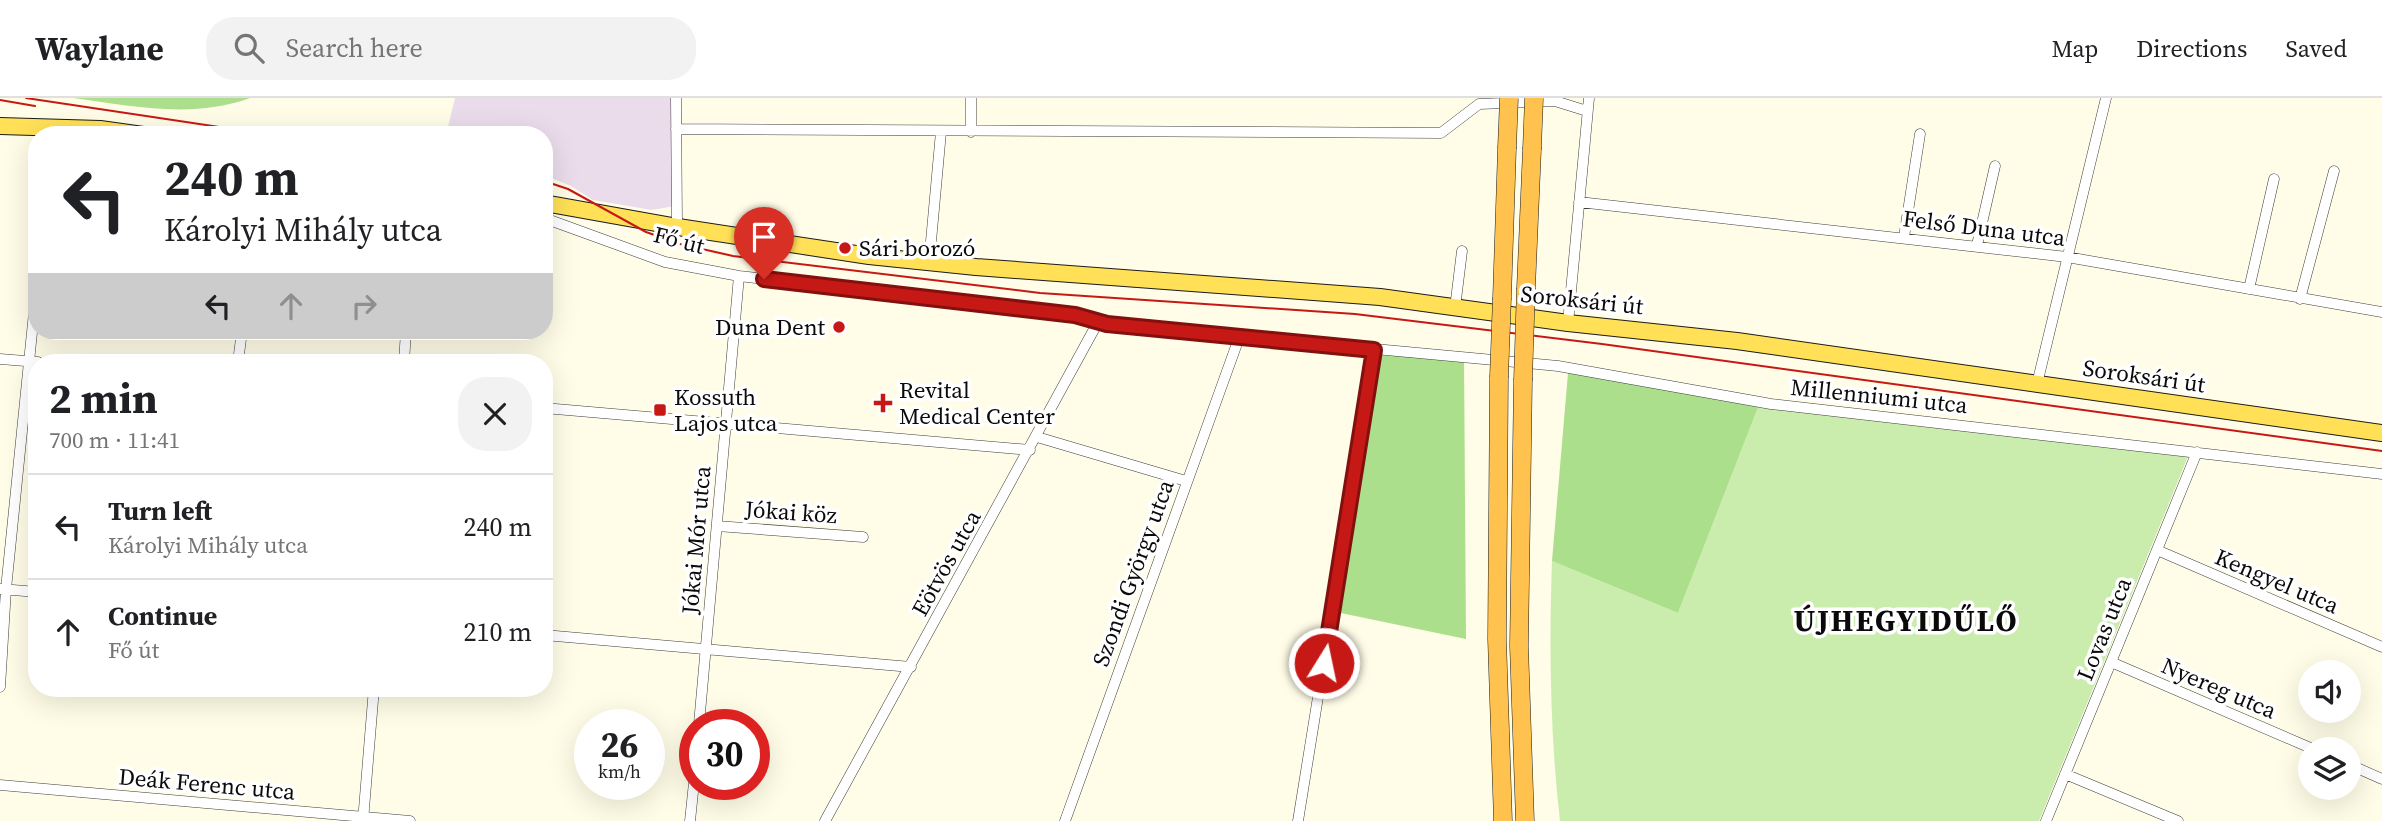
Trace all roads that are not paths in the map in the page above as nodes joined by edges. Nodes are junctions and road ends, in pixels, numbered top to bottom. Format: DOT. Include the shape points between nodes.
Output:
graph roads {
  1 [pos="676,98"];
  2 [pos="971,98"];
  3 [pos="1509,98"];
  4 [pos="1534,98"];
  5 [pos="1589,98"];
  6 [pos="2106,98"];
  7 [pos="1587,111"];
  8 [pos="0,126"];
  9 [pos="28,128"];
  10 [pos="676,129"];
  11 [pos="971,131"];
  12 [pos="941,132"];
  13 [pos="1920,134"];
  14 [pos="1994,166"];
  15 [pos="2334,171"];
  16 [pos="2274,179"];
  17 [pos="553,199"];
  18 [pos="1579,202"];
  19 [pos="553,205"];
  20 [pos="553,221"];
  21 [pos="677,222"];
  22 [pos="1904,237"];
  23 [pos="774,241"];
  24 [pos="1977,245"];
  25 [pos="1462,251"];
  26 [pos="2067,257"];
  27 [pos="929,263"];
  28 [pos="740,276"];
  29 [pos="2249,289"];
  30 [pos="2300,299"];
  31 [pos="1455,308"];
  32 [pos="2382,312"];
  33 [pos="1098,323"];
  34 [pos="1568,323"];
  35 [pos="1239,338"];
  36 [pos="1374,350"];
  37 [pos="0,359"];
  38 [pos="28,361"];
  39 [pos="2037,384"];
  40 [pos="28,406"];
  41 [pos="553,409"];
  42 [pos="726,422"];
  43 [pos="2382,433"];
  44 [pos="1037,438"];
  45 [pos="1030,450"];
  46 [pos="2197,452"];
  47 [pos="2382,474"];
  48 [pos="1186,481"];
  49 [pos="717,526"];
  50 [pos="863,537"];
  51 [pos="2157,550"];
  52 [pos="3,589"];
  53 [pos="28,591"];
  54 [pos="553,636"];
  55 [pos="2382,647"];
  56 [pos="706,648"];
  57 [pos="2111,662"];
  58 [pos="911,667"];
  59 [pos="0,687"];
  60 [pos="372,697"];
  61 [pos="700,709"];
  62 [pos="2298,743"];
  63 [pos="2361,770"];
  64 [pos="2065,774"];
  65 [pos="2382,779"];
  66 [pos="0,785"];
  67 [pos="692,800"];
  68 [pos="363,819"];
  69 [pos="410,821"];
  70 [pos="690,821"];
  71 [pos="825,821"];
  72 [pos="1065,821"];
  73 [pos="1298,821"];
  74 [pos="1503,821"];
  75 [pos="1525,821"];
  76 [pos="2046,821"];
  77 [pos="2178,821"];
  1 -- 10 [label="street"];
  2 -- 11 [label="street"];
  3 -- 74 [label="highway, bridge" via="1499,377 1497,626"];
  4 -- 75 [label="highway, bridge" via="1519,646"];
  5 -- 7 [label="street"];
  6 -- 26 [label="street"];
  7 -- 11 [label="street" via="1555,101 1479,104 1441,133"];
  7 -- 18 [label="street"];
  8 -- 9 [label="main road"];
  10 -- 12 [label="street"];
  10 -- 21 [label="street"];
  11 -- 12 [label="street"];
  12 -- 27 [label="street"];
  13 -- 22 [label="street"];
  14 -- 24 [label="street"];
  15 -- 30 [label="street"];
  16 -- 29 [label="street"];
  17 -- 21 [label="main road, Fő út"];
  18 -- 22 [label="street, Felső Duna utca"];
  18 -- 34 [label="street"];
  19 -- 23 [label="main road, Fő út"];
  20 -- 28 [label="street, Fő út" via="665,262"];
  21 -- 23 [label="main road, Fő út"];
  22 -- 24 [label="street, Felső Duna utca"];
  23 -- 27 [label="main road, Soroksári út"];
  24 -- 26 [label="street, Felső Duna utca"];
  25 -- 31 [label="street"];
  26 -- 29 [label="street, Felső Duna utca"];
  26 -- 39 [label="street"];
  27 -- 31 [label="main road, Soroksári út" via="1304,289"];
  28 -- 33 [label="street, Fő út" via="1075,315"];
  28 -- 42 [label="street, Jókai Mór utca"];
  29 -- 30 [label="street, Felső Duna utca"];
  30 -- 32 [label="street, Felső Duna utca"];
  31 -- 34 [label="main road, Soroksári út"];
  33 -- 35 [label="street, Fő út"];
  33 -- 44 [label="street, Eötvös utca"];
  34 -- 39 [label="main road, Soroksári út" via="1737,341"];
  35 -- 36 [label="street, Millenniumi utca"];
  35 -- 48 [label="street, Szondi György utca"];
  36 -- 46 [label="street, Millenniumi utca" via="1558,366 1770,404"];
  36 -- 73 [label="street"];
  37 -- 38 [label="street"];
  39 -- 43 [label="main road, Soroksári út"];
  40 -- 52 [label="street"];
  41 -- 42 [label="street"];
  42 -- 45 [label="street"];
  42 -- 49 [label="street, Jókai Mór utca"];
  44 -- 45 [label="street, Eötvös utca"];
  44 -- 48 [label="street"];
  45 -- 58 [label="street, Eötvös utca"];
  46 -- 47 [label="street, Millenniumi utca"];
  46 -- 51 [label="street, Lovas utca"];
  48 -- 72 [label="street, Szondi György utca"];
  49 -- 50 [label="street, Jókai köz"];
  49 -- 56 [label="street, Jókai Mór utca"];
  51 -- 55 [label="street, Kengyel utca"];
  51 -- 57 [label="street, Lovas utca"];
  52 -- 53 [label="street"];
  52 -- 59 [label="street"];
  54 -- 56 [label="street"];
  56 -- 58 [label="street"];
  56 -- 61 [label="street, Jókai Mór utca"];
  57 -- 62 [label="street, Nyereg utca"];
  57 -- 64 [label="street, Lovas utca"];
  58 -- 71 [label="street, Eötvös utca"];
  60 -- 68 [label="street"];
  63 -- 65 [label="street"];
  64 -- 76 [label="street, Lovas utca"];
  64 -- 77 [label="street"];
  66 -- 68 [label="street, Deák Ferenc utca"];
  67 -- 70 [label="street"];
  68 -- 69 [label="street, Deák Ferenc utca"];
}
